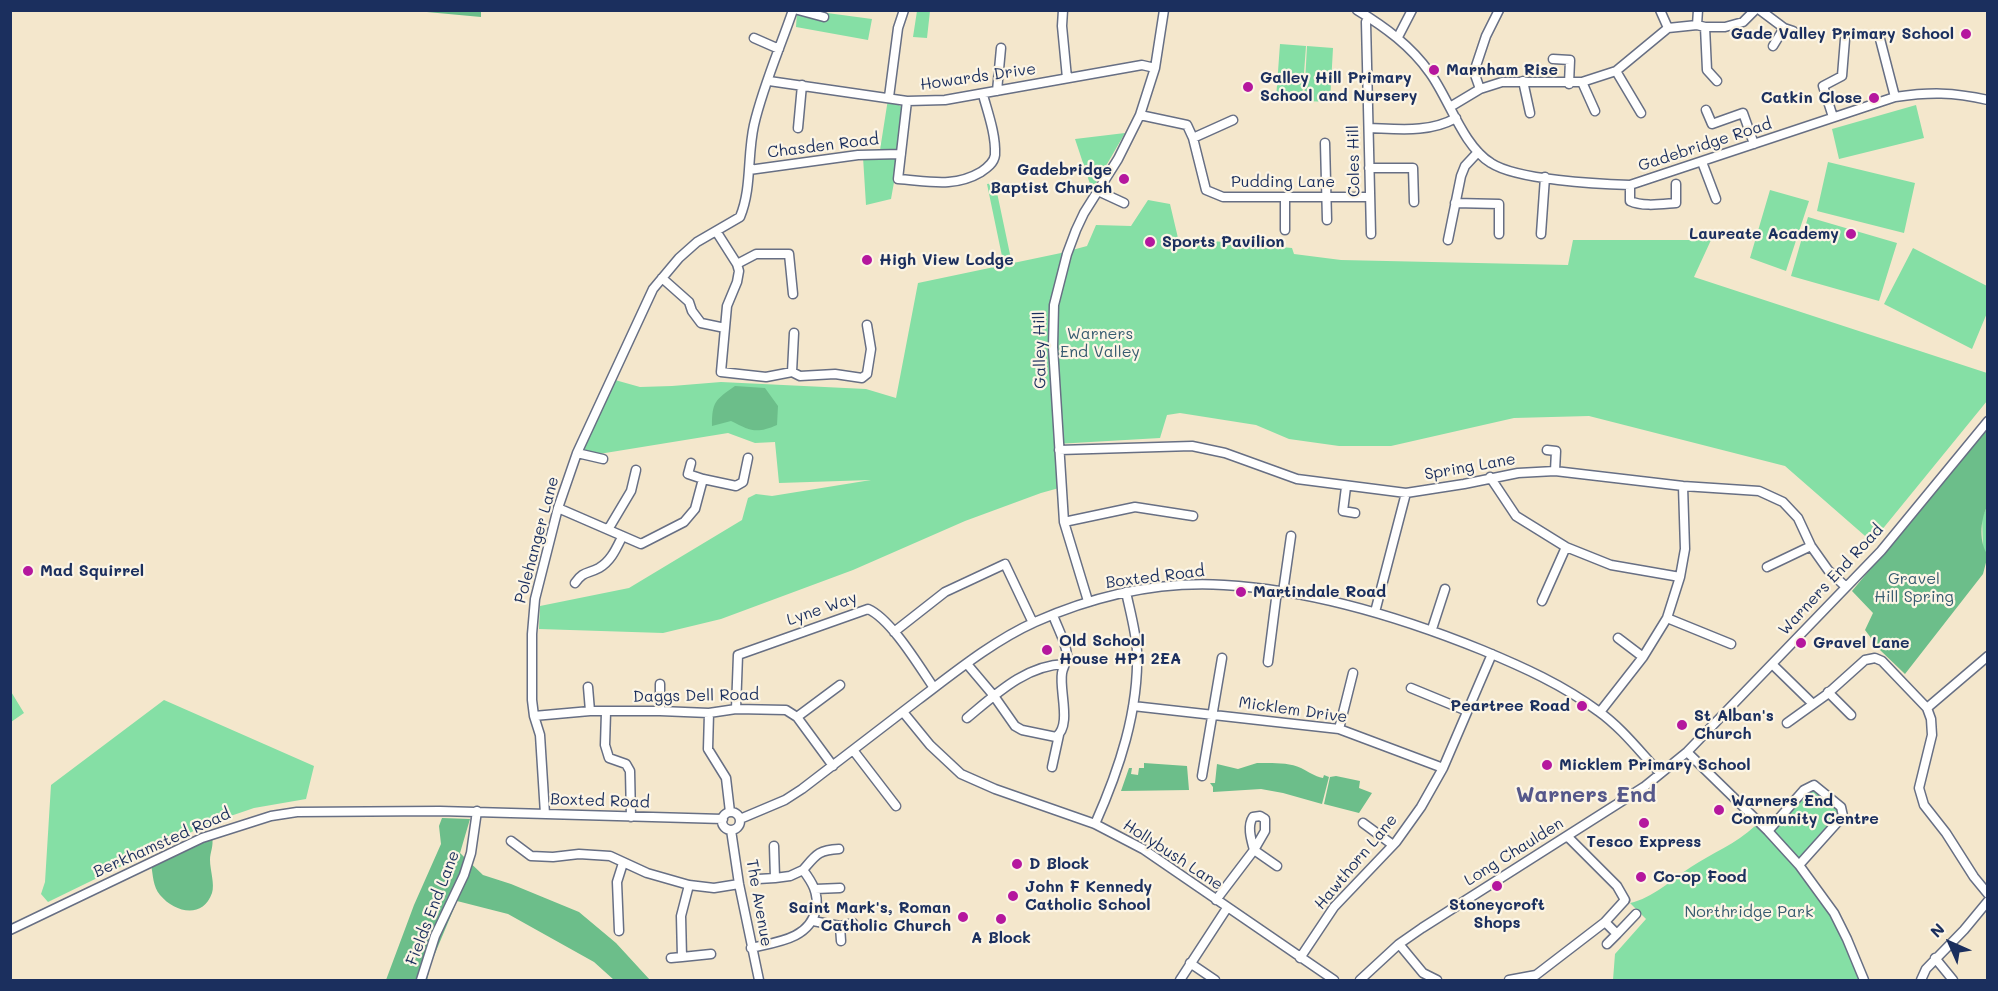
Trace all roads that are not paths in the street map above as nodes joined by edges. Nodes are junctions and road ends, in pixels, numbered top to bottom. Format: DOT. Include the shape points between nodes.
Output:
graph roads {
  1 [pos="793,10"];
  2 [pos="798,10"];
  3 [pos="904,10"];
  4 [pos="1063,10"];
  5 [pos="1164,10"];
  6 [pos="1358,10"];
  7 [pos="1412,10"];
  8 [pos="1499,10"];
  9 [pos="1660,10"];
  10 [pos="1698,10"];
  11 [pos="1758,10"];
  12 [pos="824,17"];
  13 [pos="1368,17"];
  14 [pos="1701,26"];
  15 [pos="1668,28"];
  16 [pos="1398,37"];
  17 [pos="754,38"];
  18 [pos="1845,39"];
  19 [pos="1880,39"];
  20 [pos="1773,45"];
  21 [pos="1001,48"];
  22 [pos="779,49"];
  23 [pos="1553,60"];
  24 [pos="1155,68"];
  25 [pos="1616,71"];
  26 [pos="1067,78"];
  27 [pos="769,81"];
  28 [pos="1523,81"];
  29 [pos="1717,81"];
  30 [pos="1582,82"];
  31 [pos="1569,84"];
  32 [pos="802,85"];
  33 [pos="1480,89"];
  34 [pos="997,92"];
  35 [pos="983,94"];
  36 [pos="889,97"];
  37 [pos="1894,97"];
  38 [pos="1988,100"];
  39 [pos="907,101"];
  40 [pos="1450,107"];
  41 [pos="1706,110"];
  42 [pos="1595,111"];
  43 [pos="1530,113"];
  44 [pos="1641,113"];
  45 [pos="1140,115"];
  46 [pos="1833,117"];
  47 [pos="1456,118"];
  48 [pos="1233,120"];
  49 [pos="798,128"];
  50 [pos="1369,128"];
  51 [pos="1193,138"];
  52 [pos="1325,143"];
  53 [pos="1754,144"];
  54 [pos="1478,152"];
  55 [pos="901,154"];
  56 [pos="1702,162"];
  57 [pos="1369,168"];
  58 [pos="749,170"];
  59 [pos="1545,177"];
  60 [pos="1676,184"];
  61 [pos="1630,185"];
  62 [pos="1098,191"];
  63 [pos="1326,197"];
  64 [pos="1369,197"];
  65 [pos="1285,198"];
  66 [pos="1716,199"];
  67 [pos="1414,202"];
  68 [pos="1124,203"];
  69 [pos="1455,203"];
  70 [pos="1328,220"];
  71 [pos="1285,230"];
  72 [pos="716,231"];
  73 [pos="1371,234"];
  74 [pos="1498,234"];
  75 [pos="1541,234"];
  76 [pos="1448,240"];
  77 [pos="737,264"];
  78 [pos="662,278"];
  79 [pos="793,294"];
  80 [pos="867,325"];
  81 [pos="725,328"];
  82 [pos="794,333"];
  83 [pos="792,372"];
  84 [pos="1988,421"];
  85 [pos="1059,450"];
  86 [pos="1547,450"];
  87 [pos="577,453"];
  88 [pos="748,458"];
  89 [pos="603,459"];
  90 [pos="691,463"];
  91 [pos="636,470"];
  92 [pos="1555,471"];
  93 [pos="1490,477"];
  94 [pos="703,479"];
  95 [pos="1683,486"];
  96 [pos="1346,487"];
  97 [pos="1406,493"];
  98 [pos="558,508"];
  99 [pos="1355,513"];
  100 [pos="1193,516"];
  101 [pos="1065,522"];
  102 [pos="609,528"];
  103 [pos="1291,536"];
  104 [pos="622,537"];
  105 [pos="1811,546"];
  106 [pos="1566,548"];
  107 [pos="1767,567"];
  108 [pos="1680,577"];
  109 [pos="575,583"];
  110 [pos="1846,587"];
  111 [pos="1445,589"];
  112 [pos="1126,592"];
  113 [pos="1280,592"];
  114 [pos="1088,601"];
  115 [pos="1542,601"];
  116 [pos="1375,612"];
  117 [pos="1053,615"];
  118 [pos="1667,618"];
  119 [pos="1033,623"];
  120 [pos="1432,629"];
  121 [pos="894,632"];
  122 [pos="1618,638"];
  123 [pos="1731,644"];
  124 [pos="1492,654"];
  125 [pos="1643,657"];
  126 [pos="1988,657"];
  127 [pos="1222,658"];
  128 [pos="1268,662"];
  129 [pos="967,664"];
  130 [pos="1065,664"];
  131 [pos="1772,664"];
  132 [pos="1353,673"];
  133 [pos="660,684"];
  134 [pos="840,685"];
  135 [pos="588,687"];
  136 [pos="934,688"];
  137 [pos="1412,688"];
  138 [pos="1828,692"];
  139 [pos="994,696"];
  140 [pos="1813,704"];
  141 [pos="1133,706"];
  142 [pos="1927,708"];
  143 [pos="736,709"];
  144 [pos="590,711"];
  145 [pos="660,711"];
  146 [pos="1467,711"];
  147 [pos="606,712"];
  148 [pos="709,712"];
  149 [pos="903,712"];
  150 [pos="1600,712"];
  151 [pos="1214,715"];
  152 [pos="1851,715"];
  153 [pos="534,716"];
  154 [pos="798,717"];
  155 [pos="967,718"];
  156 [pos="1787,723"];
  157 [pos="1339,729"];
  158 [pos="1059,735"];
  159 [pos="853,750"];
  160 [pos="1688,752"];
  161 [pos="832,766"];
  162 [pos="1052,766"];
  163 [pos="1443,768"];
  164 [pos="1660,773"];
  165 [pos="1202,776"];
  166 [pos="896,806"];
  167 [pos="477,811"];
  168 [pos="730,812"];
  169 [pos="545,814"];
  170 [pos="631,817"];
  171 [pos="723,819"];
  172 [pos="740,819"];
  173 [pos="1363,823"];
  174 [pos="1095,824"];
  175 [pos="731,830"];
  176 [pos="1768,831"];
  177 [pos="1567,836"];
  178 [pos="511,841"];
  179 [pos="1393,845"];
  180 [pos="774,846"];
  181 [pos="839,849"];
  182 [pos="623,863"];
  183 [pos="1799,865"];
  184 [pos="1277,866"];
  185 [pos="803,870"];
  186 [pos="775,878"];
  187 [pos="758,879"];
  188 [pos="739,884"];
  189 [pos="688,885"];
  190 [pos="840,888"];
  191 [pos="815,890"];
  192 [pos="1988,894"];
  193 [pos="1216,900"];
  194 [pos="1988,901"];
  195 [pos="1227,908"];
  196 [pos="1636,914"];
  197 [pos="813,921"];
  198 [pos="1605,922"];
  199 [pos="853,923"];
  200 [pos="840,926"];
  201 [pos="10,930"];
  202 [pos="619,931"];
  203 [pos="1617,934"];
  204 [pos="841,941"];
  205 [pos="1399,944"];
  206 [pos="1607,944"];
  207 [pos="751,948"];
  208 [pos="711,954"];
  209 [pos="682,957"];
  210 [pos="670,958"];
  211 [pos="1300,958"];
  212 [pos="1935,958"];
  213 [pos="1190,963"];
  214 [pos="1422,976"];
  215 [pos="421,981"];
  216 [pos="759,981"];
  217 [pos="1180,981"];
  218 [pos="1215,981"];
  219 [pos="1334,981"];
  220 [pos="1360,981"];
  221 [pos="1437,981"];
  222 [pos="1509,981"];
  223 [pos="1864,981"];
  224 [pos="1922,981"];
  225 [pos="1953,981"];
  1 -- 22 [label="street, Polehanger Lane"];
  2 -- 12 [label="street"];
  3 -- 36 [label="street"];
  4 -- 26 [label="street"];
  5 -- 24 [label="street, Galley Hill"];
  6 -- 13 [label="street, Gadebridge Road"];
  7 -- 16 [label="street"];
  8 -- 33 [label="street" via="1474,72"];
  9 -- 15 [label="street"];
  10 -- 14 [label="street"];
  11 -- 14 [label="street" via="1743,22 1725,27"];
  11 -- 20 [label="street" via="1789,29"];
  13 -- 16 [label="street, Gadebridge Road"];
  13 -- 50 [label="street, Coles Hill"];
  14 -- 15 [label="street"];
  14 -- 29 [label="street" via="1707,70"];
  15 -- 25 [label="street"];
  16 -- 40 [label="street, Gadebridge Road" via="1430,72"];
  17 -- 22 [label="street"];
  18 -- 46 [label="street" via="1842,76 1822,86"];
  19 -- 37 [label="street"];
  21 -- 34 [label="street"];
  22 -- 27 [label="street, Polehanger Lane"];
  23 -- 31 [label="street" via="1570,60"];
  24 -- 26 [label="street, Howards Drive" via="1142,65"];
  24 -- 45 [label="street, Galley Hill"];
  25 -- 30 [label="street"];
  25 -- 44 [label="street"];
  26 -- 34 [label="street, Howards Drive"];
  27 -- 32 [label="street, Howards Drive"];
  27 -- 58 [label="street, Polehanger Lane" via="755,121"];
  28 -- 31 [label="street"];
  28 -- 33 [label="street"];
  28 -- 43 [label="street"];
  30 -- 31 [label="street"];
  30 -- 42 [label="street"];
  32 -- 36 [label="street, Howards Drive"];
  32 -- 49 [label="street"];
  33 -- 40 [label="street"];
  34 -- 35 [label="street, Howards Drive"];
  35 -- 39 [label="street, Howards Drive"];
  35 -- 55 [label="street" via="995,157 990,166 952,184 898,179"];
  36 -- 39 [label="street, Howards Drive"];
  37 -- 38 [label="street, Gadebridge Road" via="1958,93"];
  37 -- 46 [label="street, Gadebridge Road"];
  39 -- 55 [label="street"];
  40 -- 47 [label="street, Gadebridge Road"];
  41 -- 53 [label="street" via="1712,124 1743,113"];
  45 -- 51 [label="street" via="1187,125"];
  45 -- 62 [label="street, Galley Hill"];
  46 -- 53 [label="street, Gadebridge Road"];
  47 -- 50 [label="street" via="1434,127"];
  47 -- 54 [label="street, Gadebridge Road"];
  48 -- 51 [label="street"];
  50 -- 57 [label="street, Coles Hill"];
  51 -- 65 [label="street, Pudding Lane" via="1206,190 1223,196"];
  52 -- 63 [label="street"];
  53 -- 56 [label="street, Gadebridge Road"];
  54 -- 59 [label="street, Gadebridge Road" via="1510,172"];
  54 -- 69 [label="street" via="1461,176"];
  55 -- 58 [label="street, Chasden Road" via="858,155"];
  56 -- 61 [label="street, Gadebridge Road"];
  56 -- 66 [label="street"];
  57 -- 64 [label="street, Coles Hill"];
  57 -- 67 [label="street" via="1413,168"];
  58 -- 72 [label="street, Polehanger Lane" via="740,217"];
  59 -- 61 [label="street, Gadebridge Road"];
  59 -- 75 [label="street"];
  60 -- 61 [label="street" via="1676,203 1634,203 1630,201"];
  62 -- 68 [label="street"];
  62 -- 85 [label="street, Galley Hill" via="1070,246 1054,304"];
  63 -- 64 [label="street, Pudding Lane"];
  63 -- 65 [label="street, Pudding Lane"];
  63 -- 70 [label="street"];
  64 -- 73 [label="street, Coles Hill"];
  65 -- 71 [label="street"];
  69 -- 74 [label="street" via="1499,204"];
  69 -- 76 [label="street"];
  72 -- 77 [label="street"];
  72 -- 78 [label="street, Polehanger Lane" via="697,242"];
  77 -- 79 [label="street" via="756,254 789,254"];
  77 -- 81 [label="street" via="737,282 727,306"];
  78 -- 81 [label="street" via="689,302 700,323"];
  78 -- 87 [label="street, Polehanger Lane" via="646,301"];
  80 -- 83 [label="street" via="872,349 867,374 862,378 835,374 800,376"];
  81 -- 83 [label="street" via="721,372 766,378"];
  82 -- 83 [label="street"];
  84 -- 110 [label="street, Warners End Road" via="1881,551"];
  85 -- 96 [label="street, Spring Lane" via="1192,446 1226,453 1297,479"];
  85 -- 101 [label="street, Galley Hill"];
  86 -- 92 [label="street" via="1556,451"];
  87 -- 89 [label="street"];
  87 -- 98 [label="street, Polehanger Lane"];
  88 -- 94 [label="street" via="743,482 736,486"];
  90 -- 94 [label="street" via="688,474"];
  91 -- 102 [label="street" via="631,491"];
  92 -- 93 [label="street, Spring Lane"];
  92 -- 95 [label="street, Spring Lane"];
  93 -- 97 [label="street, Spring Lane"];
  93 -- 106 [label="street" via="1516,516"];
  94 -- 104 [label="street" via="695,509 684,522 641,544"];
  95 -- 105 [label="street, Spring Lane" via="1759,491 1783,502 1798,518"];
  95 -- 108 [label="street" via="1685,549"];
  96 -- 97 [label="street, Spring Lane"];
  96 -- 99 [label="street" via="1343,511"];
  97 -- 116 [label="street"];
  98 -- 102 [label="street"];
  98 -- 153 [label="street, Polehanger Lane" via="535,599"];
  100 -- 101 [label="street" via="1136,507"];
  101 -- 114 [label="street, Galley Hill"];
  102 -- 104 [label="street"];
  103 -- 113 [label="street"];
  104 -- 109 [label="street" via="610,560 580,575"];
  105 -- 107 [label="street"];
  105 -- 110 [label="street, Spring Lane"];
  106 -- 108 [label="street" via="1611,565"];
  106 -- 115 [label="street"];
  108 -- 118 [label="street"];
  110 -- 131 [label="street, Warners End Road"];
  111 -- 120 [label="street"];
  112 -- 113 [label="street, Boxted Road" via="1223,585"];
  112 -- 114 [label="street, Boxted Road"];
  112 -- 141 [label="street" via="1137,650"];
  113 -- 116 [label="street, Boxted Road"];
  113 -- 128 [label="street"];
  114 -- 117 [label="street, Boxted Road"];
  116 -- 120 [label="street, Boxted Road"];
  117 -- 119 [label="street, Boxted Road"];
  117 -- 130 [label="street" via="1066,652"];
  118 -- 123 [label="street"];
  118 -- 125 [label="street"];
  119 -- 121 [label="street" via="1005,564 945,592"];
  119 -- 129 [label="street, Boxted Road"];
  120 -- 124 [label="street, Boxted Road"];
  121 -- 136 [label="street, Lyne Way"];
  121 -- 143 [label="street, Lyne Way" via="878,613 868,609 738,655"];
  122 -- 125 [label="street"];
  124 -- 146 [label="street, Hawthorn Lane"];
  124 -- 150 [label="street, Boxted Road" via="1556,684"];
  125 -- 150 [label="street"];
  126 -- 142 [label="street"];
  127 -- 151 [label="street"];
  129 -- 136 [label="street, Boxted Road"];
  129 -- 139 [label="street"];
  130 -- 139 [label="street" via="1030,671"];
  130 -- 158 [label="street"];
  131 -- 140 [label="street"];
  131 -- 160 [label="street, Warners End Road"];
  132 -- 157 [label="street"];
  133 -- 145 [label="street"];
  134 -- 154 [label="street"];
  135 -- 144 [label="street"];
  136 -- 149 [label="street, Boxted Road"];
  137 -- 146 [label="street"];
  138 -- 140 [label="street"];
  138 -- 142 [label="street" via="1865,660 1875,658"];
  138 -- 152 [label="street"];
  139 -- 155 [label="street"];
  139 -- 158 [label="street" via="1015,726 1053,738"];
  140 -- 156 [label="street"];
  141 -- 151 [label="street, Micklem Drive"];
  141 -- 174 [label="street" via="1110,792"];
  142 -- 192 [label="street" via="1932,735 1919,788 1924,805"];
  143 -- 148 [label="street, Daggs Dell Road"];
  143 -- 154 [label="street, Daggs Dell Road" via="786,710"];
  144 -- 147 [label="street, Daggs Dell Road"];
  144 -- 153 [label="street, Daggs Dell Road"];
  145 -- 147 [label="street, Daggs Dell Road"];
  145 -- 148 [label="street, Daggs Dell Road"];
  146 -- 163 [label="street, Hawthorn Lane"];
  147 -- 170 [label="street" via="605,745 609,758 626,764 630,771"];
  148 -- 168 [label="street" via="708,749 726,778"];
  149 -- 159 [label="street, Boxted Road"];
  149 -- 174 [label="street, Hollybush Lane" via="930,745 962,774"];
  150 -- 164 [label="street, Boxted Road"];
  151 -- 157 [label="street, Micklem Drive"];
  151 -- 165 [label="street"];
  153 -- 169 [label="street, Polehanger Lane" via="540,735"];
  154 -- 161 [label="street"];
  157 -- 163 [label="street, Micklem Drive"];
  158 -- 162 [label="street"];
  159 -- 161 [label="street, Boxted Road"];
  159 -- 166 [label="street"];
  160 -- 164 [label="street, Long Chaulden"];
  160 -- 176 [label="street"];
  161 -- 172 [label="street, Boxted Road" via="785,800"];
  163 -- 179 [label="street, Hawthorn Lane"];
  164 -- 177 [label="street, Long Chaulden"];
  167 -- 169 [label="street, Boxted Road"];
  167 -- 201 [label="street, Berkhamsted Road" via="297,812 271,816 202,838"];
  167 -- 215 [label="street, Fields End Lane" via="464,875 435,936"];
  168 -- 171 [label="street"];
  168 -- 172 [label="street"];
  169 -- 170 [label="street, Boxted Road"];
  170 -- 171 [label="street, Boxted Road"];
  171 -- 175 [label="street"];
  172 -- 175 [label="street, Boxted Road"];
  173 -- 179 [label="street"];
  174 -- 193 [label="street, Hollybush Lane" via="1143,849"];
  175 -- 188 [label="street, The Avenue"];
  176 -- 183 [label="street"];
  176 -- 183 [label="street" via="1804,790 1814,785 1841,807 1843,816"];
  177 -- 198 [label="street" via="1617,886 1625,900"];
  177 -- 205 [label="street, Long Chaulden"];
  178 -- 182 [label="street" via="531,856 610,856"];
  179 -- 211 [label="street, Hawthorn Lane" via="1335,907"];
  180 -- 186 [label="street"];
  181 -- 185 [label="street" via="818,853"];
  182 -- 189 [label="street"];
  182 -- 202 [label="street" via="617,882"];
  183 -- 223 [label="street" via="1834,913"];
  184 -- 193 [label="street" via="1254,850"];
  185 -- 186 [label="street"];
  185 -- 191 [label="street"];
  186 -- 187 [label="street"];
  188 -- 189 [label="street" via="714,888"];
  188 -- 207 [label="street, The Avenue"];
  189 -- 209 [label="street" via="681,916"];
  190 -- 191 [label="street"];
  191 -- 197 [label="street"];
  193 -- 195 [label="street, Hollybush Lane"];
  194 -- 212 [label="street"];
  195 -- 211 [label="street, Hollybush Lane"];
  195 -- 213 [label="street"];
  196 -- 203 [label="street"];
  197 -- 200 [label="street"];
  197 -- 207 [label="street" via="790,938"];
  198 -- 203 [label="street"];
  198 -- 222 [label="street" via="1536,975"];
  199 -- 200 [label="street"];
  200 -- 204 [label="street"];
  203 -- 206 [label="street"];
  205 -- 214 [label="street"];
  205 -- 220 [label="street, Long Chaulden"];
  207 -- 216 [label="street, The Avenue"];
  208 -- 209 [label="street"];
  209 -- 210 [label="street"];
  211 -- 219 [label="street, Hollybush Lane"];
  212 -- 224 [label="street"];
  212 -- 225 [label="street"];
  213 -- 217 [label="street"];
  213 -- 218 [label="street"];
  214 -- 221 [label="street"];
}
